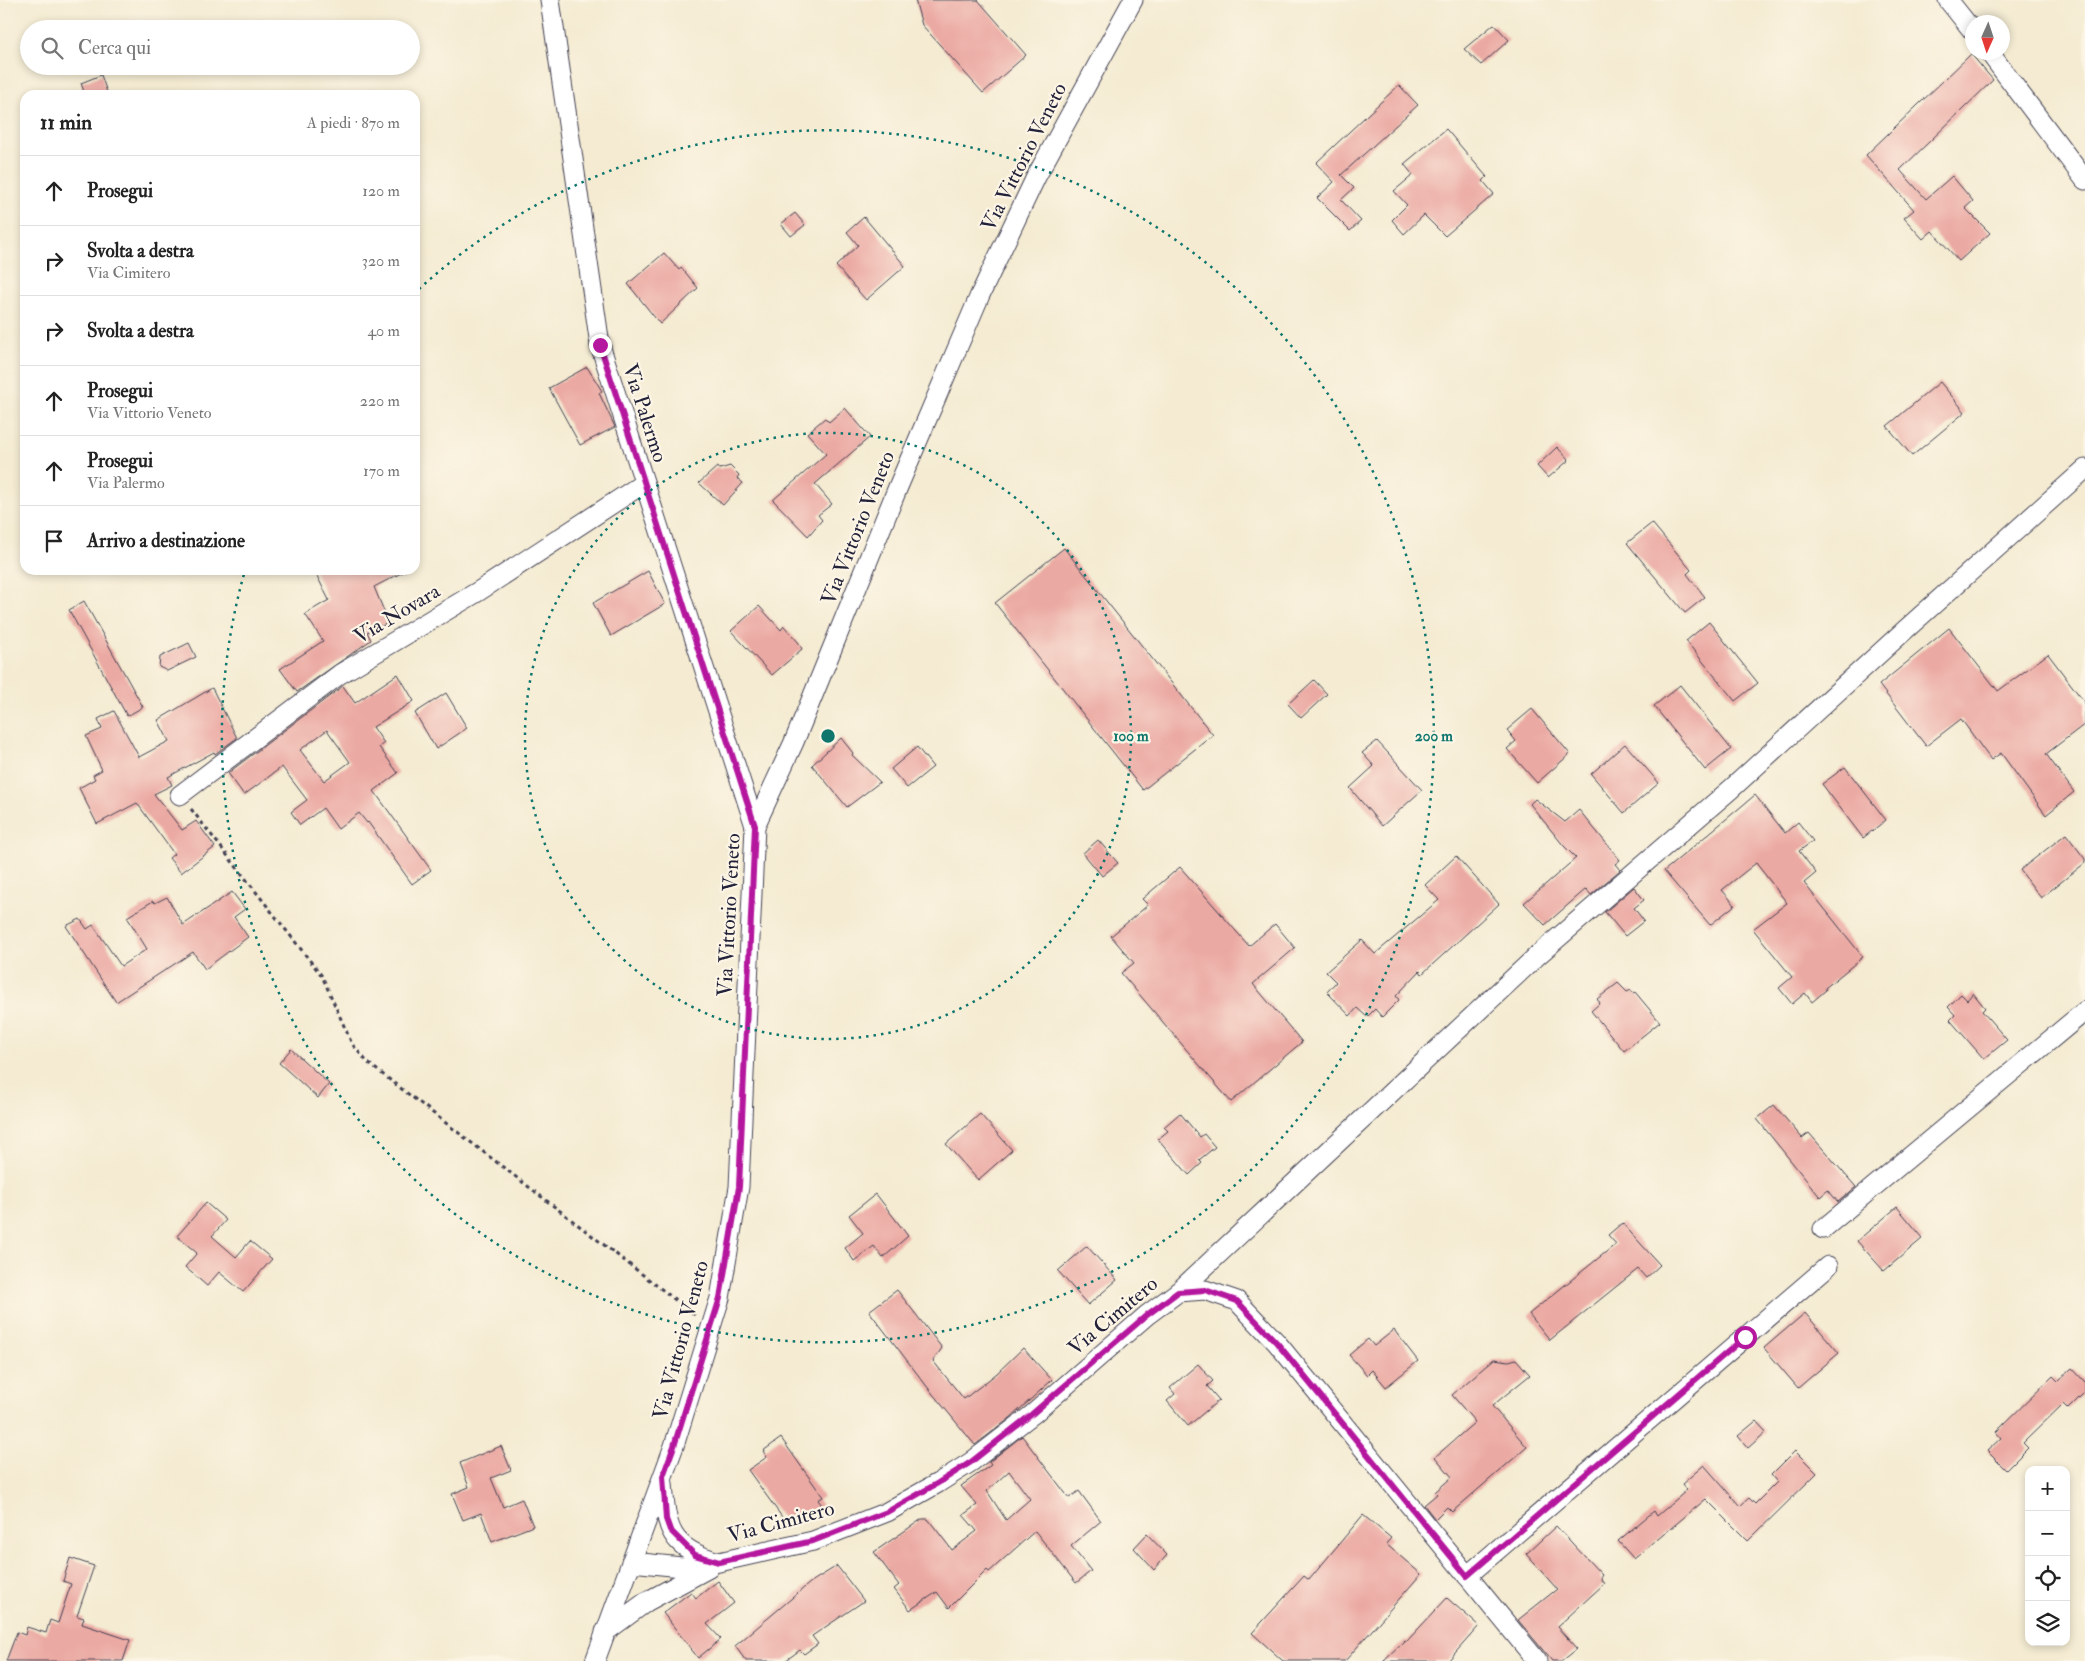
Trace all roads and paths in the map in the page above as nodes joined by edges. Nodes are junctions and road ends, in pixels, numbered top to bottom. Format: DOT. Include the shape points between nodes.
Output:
graph roads {
  1 [pos="550,0"];
  2 [pos="1133,0"];
  3 [pos="1948,0"];
  4 [pos="1965,21"];
  5 [pos="1995,60"];
  6 [pos="2085,180"];
  7 [pos="2085,469"];
  8 [pos="644,483"];
  9 [pos="180,795"];
  10 [pos="755,826"];
  11 [pos="2085,1010"];
  12 [pos="1823,1229"];
  13 [pos="1828,1266"];
  14 [pos="1178,1292"];
  15 [pos="711,1327"];
  16 [pos="663,1476"];
  17 [pos="631,1562"];
  18 [pos="719,1562"];
  19 [pos="1467,1576"];
  20 [pos="605,1632"];
  21 [pos="601,1658"];
  22 [pos="1538,1661"];
  1 -- 8 [label="street, Via Palermo" via="600,345"];
  2 -- 10 [label="street, Via Vittorio Veneto" via="1036,178 980,295 794,742"];
  3 -- 4 [label="street"];
  5 -- 6 [label="street"];
  7 -- 14 [label="street" via="1731,789 1538,955"];
  8 -- 9 [label="street, Via Novara" via="479,591 340,674"];
  8 -- 10 [label="street, Via Palermo"];
  9 -- 15 [label="path" via="322,976 352,1044 368,1063"];
  10 -- 15 [label="street, Via Vittorio Veneto" via="739,1187 720,1298"];
  11 -- 12 [label="street"];
  13 -- 19 [label="street"];
  14 -- 18 [label="street, Via Cimitero" via="1025,1420 938,1483 887,1512 813,1541"];
  14 -- 19 [label="street, Via Cimitero" via="1205,1290 1237,1301 1277,1343"];
  15 -- 16 [label="street, Via Vittorio Veneto"];
  16 -- 17 [label="street, Via Vittorio Veneto"];
  16 -- 18 [label="street" via="666,1519 670,1530 695,1555"];
  17 -- 18 [label="street, Via Cimitero" via="682,1567"];
  17 -- 20 [label="street, Via Vittorio Veneto"];
  18 -- 20 [label="street, Via Cimitero" via="646,1602"];
  19 -- 22 [label="street, Via Cimitero"];
  20 -- 21 [label="street, Via Vittorio Veneto"];
}
